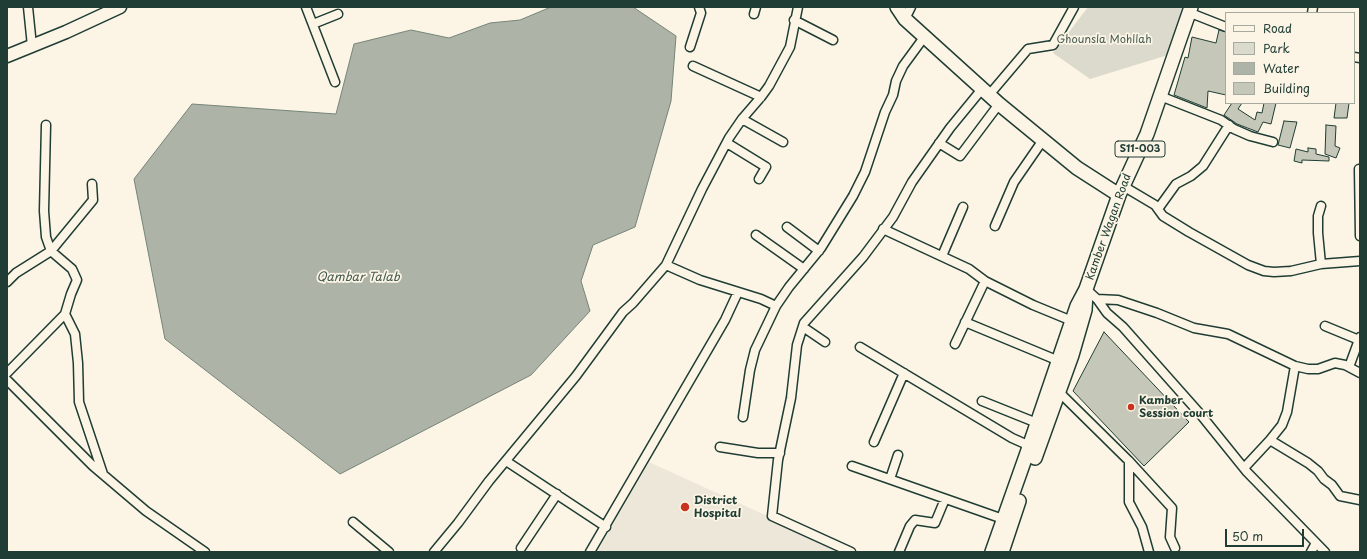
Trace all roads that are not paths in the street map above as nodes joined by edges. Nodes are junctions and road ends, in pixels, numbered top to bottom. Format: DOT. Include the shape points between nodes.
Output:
graph roads {
  1 [pos="28,7"];
  2 [pos="120,7"];
  3 [pos="306,7"];
  4 [pos="699,7"];
  5 [pos="798,7"];
  6 [pos="898,7"];
  7 [pos="910,7"];
  8 [pos="1074,7"];
  9 [pos="1190,10"];
  10 [pos="103,11"];
  11 [pos="338,14"];
  12 [pos="905,19"];
  13 [pos="794,20"];
  14 [pos="313,24"];
  15 [pos="1225,27"];
  16 [pos="925,36"];
  17 [pos="833,40"];
  18 [pos="32,46"];
  19 [pos="690,47"];
  20 [pos="7,56"];
  21 [pos="693,66"];
  22 [pos="335,82"];
  23 [pos="990,96"];
  24 [pos="1160,96"];
  25 [pos="761,97"];
  26 [pos="742,119"];
  27 [pos="46,125"];
  28 [pos="1229,125"];
  29 [pos="1043,140"];
  30 [pos="782,142"];
  31 [pos="1273,142"];
  32 [pos="727,143"];
  33 [pos="939,143"];
  34 [pos="1359,169"];
  35 [pos="759,179"];
  36 [pos="92,184"];
  37 [pos="1121,190"];
  38 [pos="1321,206"];
  39 [pos="964,207"];
  40 [pos="1158,209"];
  41 [pos="995,226"];
  42 [pos="787,227"];
  43 [pos="884,229"];
  44 [pos="756,235"];
  45 [pos="1360,236"];
  46 [pos="50,251"];
  47 [pos="819,251"];
  48 [pos="942,256"];
  49 [pos="1360,261"];
  50 [pos="1321,264"];
  51 [pos="666,265"];
  52 [pos="804,269"];
  53 [pos="985,281"];
  54 [pos="7,282"];
  55 [pos="1086,289"];
  56 [pos="738,292"];
  57 [pos="1097,299"];
  58 [pos="776,306"];
  59 [pos="65,314"];
  60 [pos="1072,321"];
  61 [pos="966,322"];
  62 [pos="1325,326"];
  63 [pos="802,327"];
  64 [pos="1359,338"];
  65 [pos="825,342"];
  66 [pos="955,344"];
  67 [pos="860,347"];
  68 [pos="1059,361"];
  69 [pos="1295,366"];
  70 [pos="1349,367"];
  71 [pos="7,373"];
  72 [pos="904,373"];
  73 [pos="1360,373"];
  74 [pos="7,380"];
  75 [pos="1059,392"];
  76 [pos="982,401"];
  77 [pos="743,416"];
  78 [pos="1037,423"];
  79 [pos="1270,440"];
  80 [pos="874,442"];
  81 [pos="1030,446"];
  82 [pos="720,447"];
  83 [pos="780,452"];
  84 [pos="898,455"];
  85 [pos="506,461"];
  86 [pos="1129,461"];
  87 [pos="852,466"];
  88 [pos="1244,468"];
  89 [pos="103,474"];
  90 [pos="890,479"];
  91 [pos="557,494"];
  92 [pos="945,499"];
  93 [pos="1360,500"];
  94 [pos="1004,519"];
  95 [pos="353,522"];
  96 [pos="606,527"];
  97 [pos="1316,543"];
  98 [pos="521,548"];
  99 [pos="1175,548"];
  100 [pos="204,552"];
  101 [pos="388,552"];
  102 [pos="434,552"];
  103 [pos="590,552"];
  104 [pos="851,552"];
  105 [pos="899,552"];
  106 [pos="992,552"];
  107 [pos="1002,552"];
  108 [pos="1149,552"];
  109 [pos="1311,552"];
  110 [pos="1325,552"];
  1 -- 18 [label="street"];
  2 -- 10 [label="street"];
  3 -- 14 [label="street"];
  4 -- 19 [label="street" via="701,13"];
  5 -- 13 [label="street"];
  6 -- 12 [label="main road"];
  7 -- 12 [label="street"];
  8 -- 23 [label="street" via="1053,45 1028,49"];
  9 -- 15 [label="street"];
  9 -- 24 [label="main road, Kamber Wagan Road / S11-003"];
  10 -- 18 [label="street"];
  11 -- 14 [label="street"];
  12 -- 16 [label="main road"];
  13 -- 17 [label="street"];
  13 -- 25 [label="street" via="790,47"];
  14 -- 22 [label="street"];
  16 -- 23 [label="main road"];
  16 -- 47 [label="street" via="896,81 893,95 853,196"];
  18 -- 20 [label="street"];
  21 -- 25 [label="street"];
  23 -- 29 [label="main road"];
  23 -- 33 [label="street" via="950,128"];
  23 -- 33 [label="street" via="960,156"];
  24 -- 28 [label="street"];
  24 -- 37 [label="main road, Kamber Wagan Road / S11-003" via="1147,134"];
  25 -- 26 [label="street"];
  26 -- 30 [label="street"];
  26 -- 32 [label="street"];
  27 -- 46 [label="street" via="44,212"];
  28 -- 31 [label="street" via="1250,136"];
  28 -- 40 [label="street" via="1203,166 1176,184"];
  29 -- 37 [label="main road" via="1077,168"];
  29 -- 41 [label="street" via="1014,182"];
  32 -- 35 [label="street" via="766,167"];
  32 -- 51 [label="street"];
  33 -- 43 [label="street"];
  34 -- 45 [label="street"];
  36 -- 46 [label="street" via="93,200"];
  37 -- 40 [label="street" via="1155,205"];
  37 -- 55 [label="main road, Kamber Wagan Road / S11-003"];
  38 -- 50 [label="street" via="1318,233"];
  39 -- 48 [label="street"];
  40 -- 50 [label="street" via="1163,216 1189,232 1248,265 1264,271 1291,271"];
  42 -- 47 [label="street"];
  43 -- 48 [label="street"];
  43 -- 63 [label="street" via="864,257"];
  44 -- 52 [label="street"];
  46 -- 54 [label="street" via="16,273"];
  46 -- 59 [label="street" via="72,269 77,280"];
  47 -- 52 [label="street"];
  48 -- 53 [label="street" via="969,269"];
  49 -- 50 [label="street"];
  51 -- 56 [label="street" via="700,280"];
  51 -- 85 [label="street" via="623,312 576,376"];
  52 -- 58 [label="street"];
  53 -- 60 [label="street"];
  53 -- 61 [label="street"];
  55 -- 57 [label="street"];
  55 -- 60 [label="main road, Kamber Wagan Road / S11-003"];
  55 -- 75 [label="main road, Kamber Wagan Road / S11-003" via="1085,310"];
  56 -- 58 [label="street"];
  56 -- 96 [label="street" via="725,320"];
  57 -- 69 [label="street" via="1118,300 1194,328 1228,334"];
  57 -- 88 [label="street" via="1201,415"];
  58 -- 77 [label="street" via="755,350"];
  59 -- 71 [label="street"];
  59 -- 89 [label="street" via="75,334 79,402"];
  60 -- 68 [label="main road, Kamber Wagan Road / S11-003"];
  61 -- 66 [label="street"];
  61 -- 68 [label="street"];
  62 -- 64 [label="street"];
  63 -- 65 [label="street"];
  63 -- 83 [label="street"];
  64 -- 70 [label="street"];
  67 -- 72 [label="street"];
  68 -- 78 [label="main road, Kamber Wagan Road / S11-003"];
  69 -- 70 [label="street" via="1318,369 1335,362"];
  69 -- 79 [label="street" via="1287,412 1282,425"];
  70 -- 73 [label="street"];
  72 -- 80 [label="street"];
  72 -- 81 [label="street" via="1012,438"];
  74 -- 89 [label="street"];
  75 -- 86 [label="street"];
  75 -- 107 [label="main road, Kamber Wagan Road / S11-003"];
  76 -- 78 [label="street"];
  78 -- 81 [label="main road, Kamber Wagan Road / S11-003"];
  79 -- 88 [label="street"];
  79 -- 93 [label="street" via="1318,471 1340,496"];
  81 -- 94 [label="main road, Kamber Wagan Road / S11-003"];
  82 -- 83 [label="street" via="758,453"];
  83 -- 104 [label="street" via="772,516"];
  84 -- 90 [label="street"];
  85 -- 91 [label="street"];
  85 -- 102 [label="street"];
  86 -- 99 [label="street" via="1172,508 1170,537"];
  86 -- 108 [label="street" via="1129,502 1142,527"];
  87 -- 90 [label="street"];
  88 -- 97 [label="street"];
  89 -- 100 [label="street" via="146,511"];
  90 -- 92 [label="street"];
  91 -- 96 [label="street"];
  91 -- 98 [label="street"];
  92 -- 94 [label="street"];
  92 -- 105 [label="street" via="935,523 915,520"];
  94 -- 106 [label="main road, Kamber Wagan Road / S11-003"];
  95 -- 101 [label="street"];
  96 -- 103 [label="street"];
  97 -- 109 [label="street"];
  97 -- 110 [label="street"];
}
